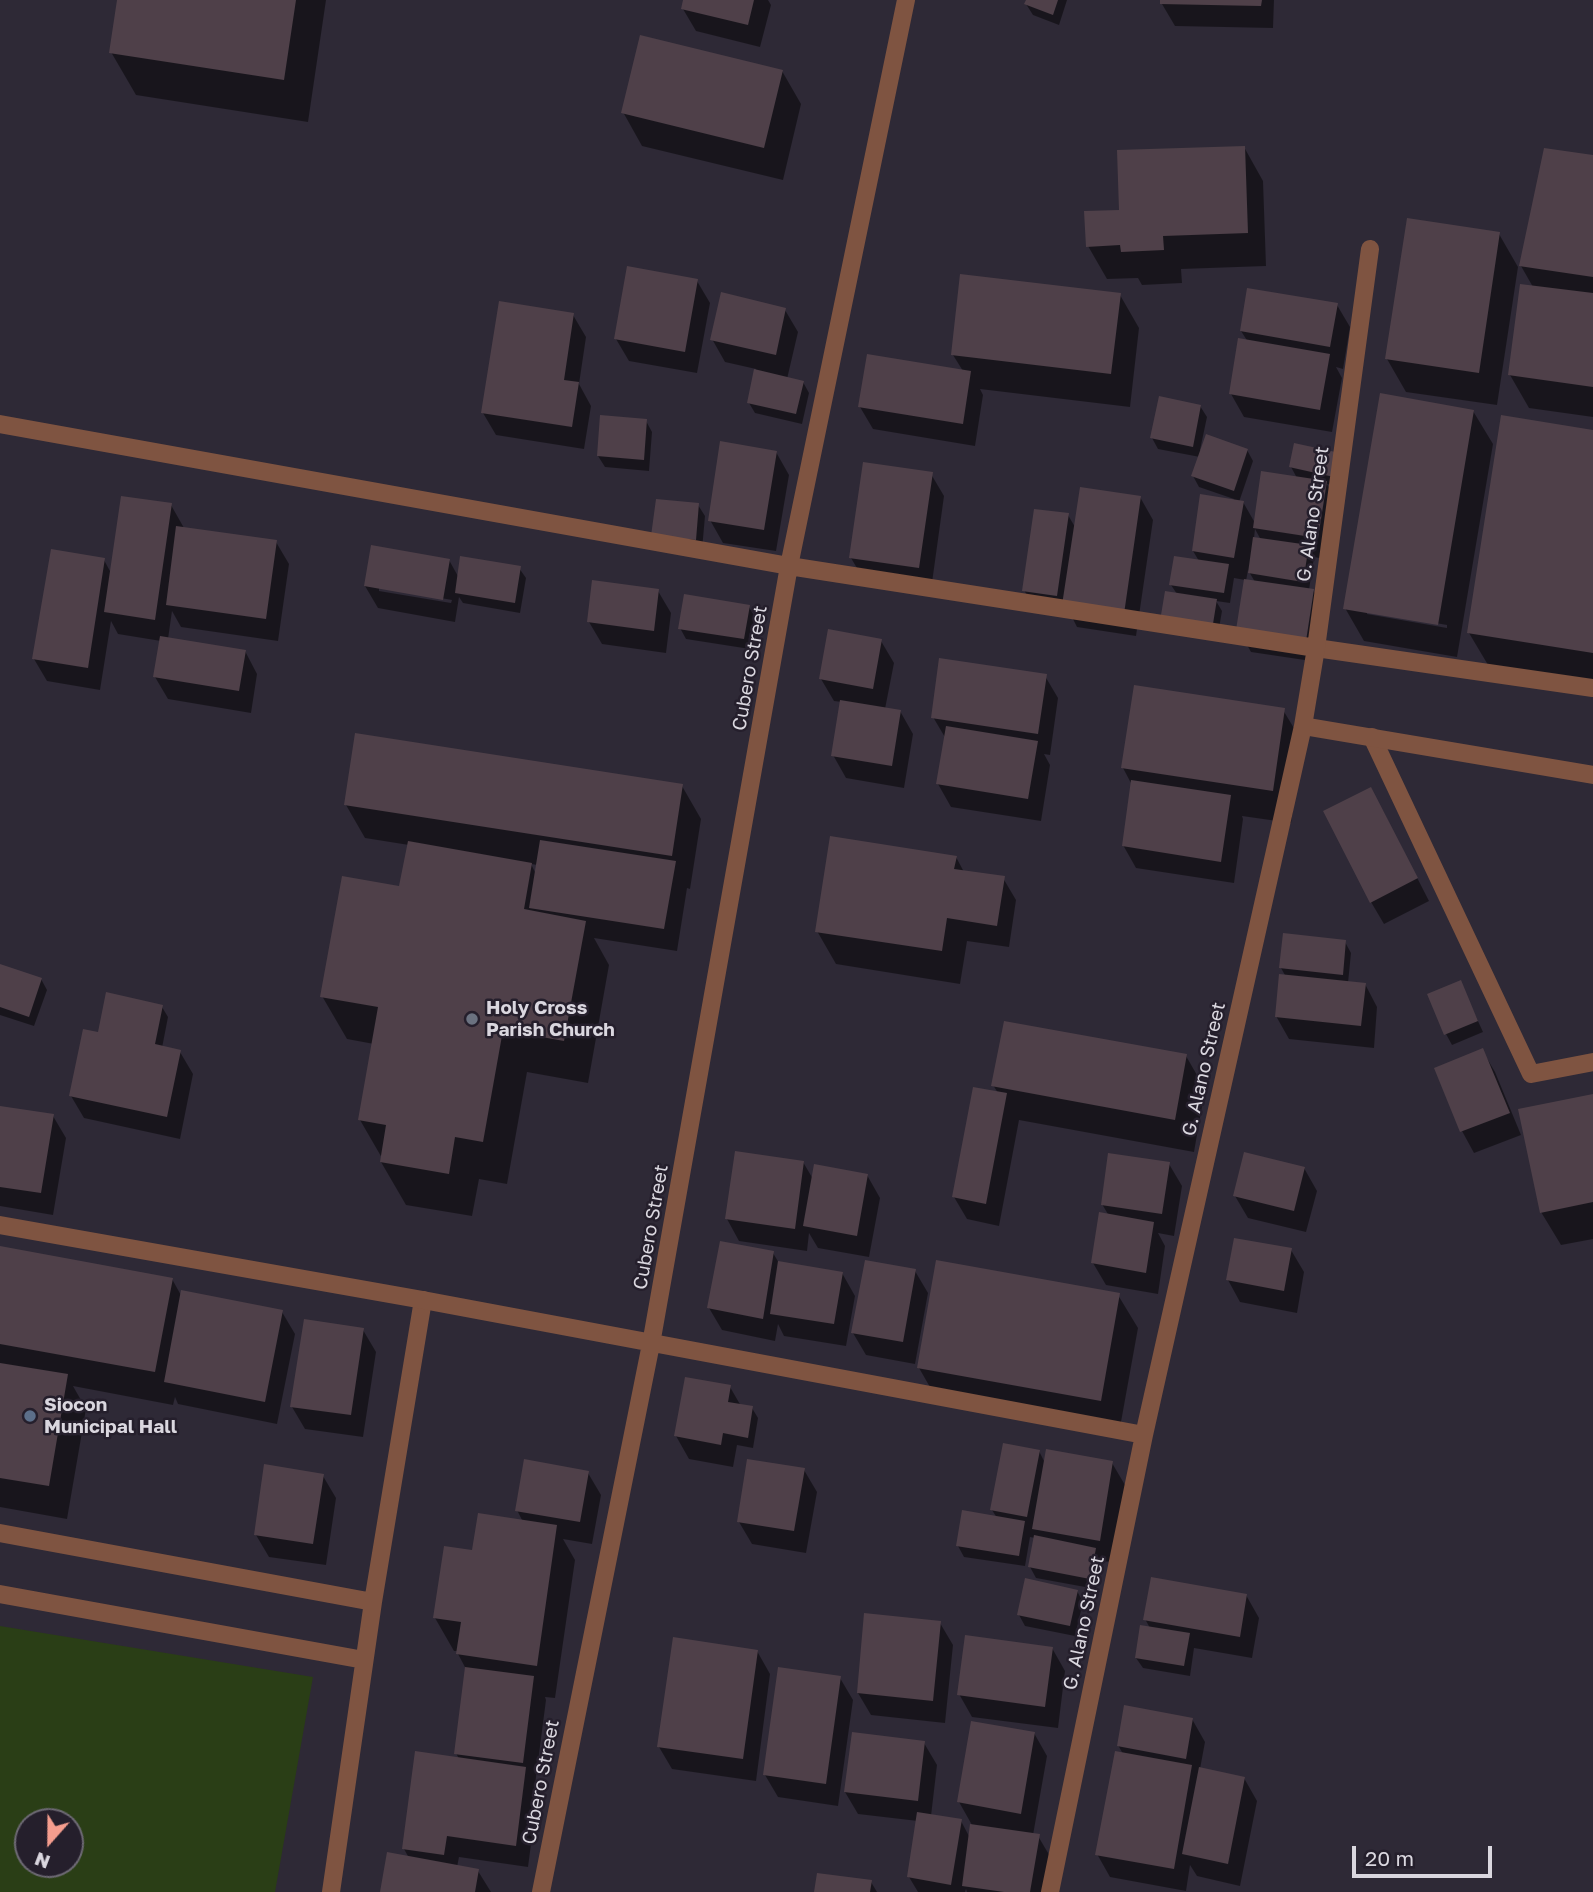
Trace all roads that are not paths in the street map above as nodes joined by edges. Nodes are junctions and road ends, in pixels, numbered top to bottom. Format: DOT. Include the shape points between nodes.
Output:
graph roads {
  1 [pos="906,0"];
  2 [pos="1370,249"];
  3 [pos="0,424"];
  4 [pos="789,566"];
  5 [pos="1316,648"];
  6 [pos="1593,688"];
  7 [pos="1303,726"];
  8 [pos="1372,737"];
  9 [pos="1593,775"];
  10 [pos="1593,1062"];
  11 [pos="0,1224"];
  12 [pos="424,1300"];
  13 [pos="651,1344"];
  14 [pos="1144,1435"];
  15 [pos="0,1533"];
  16 [pos="0,1594"];
  17 [pos="373,1602"];
  18 [pos="364,1660"];
  19 [pos="331,1892"];
  20 [pos="541,1892"];
  21 [pos="1051,1892"];
  1 -- 4 [label="street, Cubero Street"];
  2 -- 5 [label="street, G. Alano Street"];
  3 -- 4 [label="street"];
  4 -- 5 [label="street"];
  4 -- 13 [label="street, Cubero Street"];
  5 -- 6 [label="street"];
  5 -- 7 [label="street, G. Alano Street"];
  7 -- 8 [label="street"];
  7 -- 14 [label="street, G. Alano Street"];
  8 -- 9 [label="street"];
  8 -- 10 [label="street" via="1531,1074"];
  11 -- 12 [label="street"];
  12 -- 13 [label="street"];
  12 -- 17 [label="street"];
  13 -- 14 [label="street"];
  13 -- 20 [label="street, Cubero Street"];
  14 -- 21 [label="street, G. Alano Street"];
  15 -- 17 [label="street"];
  16 -- 18 [label="street"];
  17 -- 18 [label="street"];
  18 -- 19 [label="street"];
}
